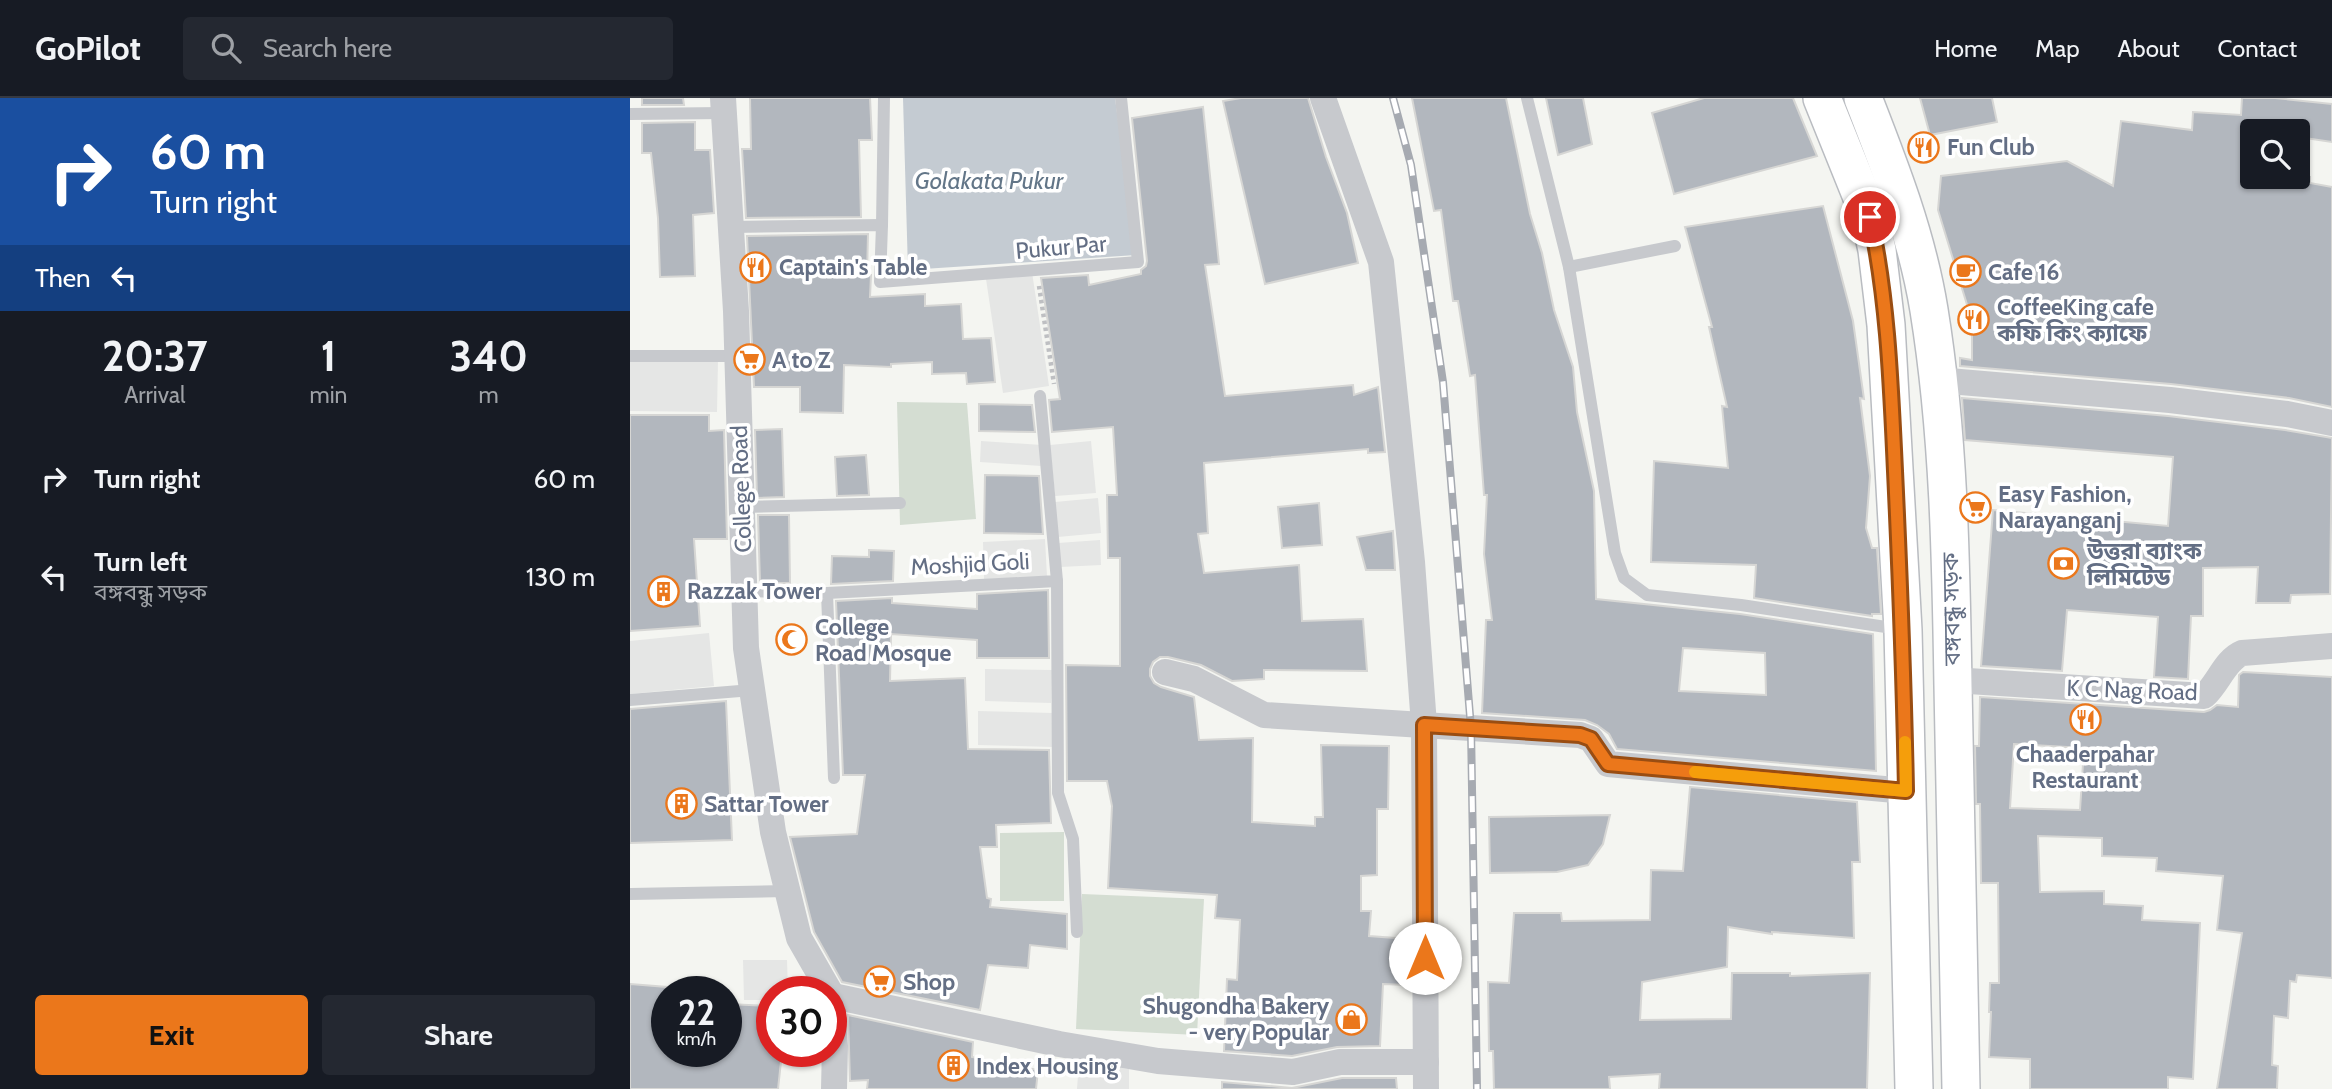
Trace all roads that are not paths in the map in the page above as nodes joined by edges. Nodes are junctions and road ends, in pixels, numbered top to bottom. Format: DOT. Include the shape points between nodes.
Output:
graph roads {
  1 [pos="884,98"];
  2 [pos="1121,98"];
  3 [pos="1323,98"];
  4 [pos="1527,98"];
  5 [pos="1822,98"];
  6 [pos="1863,98"];
  7 [pos="724,106"];
  8 [pos="630,114"];
  9 [pos="882,225"];
  10 [pos="731,227"];
  11 [pos="1675,246"];
  12 [pos="1569,267"];
  13 [pos="630,356"];
  14 [pos="737,356"];
  15 [pos="1937,380"];
  16 [pos="1040,396"];
  17 [pos="2332,423"];
  18 [pos="900,503"];
  19 [pos="741,507"];
  20 [pos="1057,580"];
  21 [pos="744,591"];
  22 [pos="827,593"];
  23 [pos="1903,630"];
  24 [pos="2332,646"];
  25 [pos="1166,672"];
  26 [pos="1953,680"];
  27 [pos="752,690"];
  28 [pos="630,700"];
  29 [pos="1424,725"];
  30 [pos="834,778"];
  31 [pos="1906,791"];
  32 [pos="787,891"];
  33 [pos="630,894"];
  34 [pos="1077,932"];
  35 [pos="821,976"];
  36 [pos="847,998"];
  37 [pos="1426,1062"];
  38 [pos="835,1067"];
  39 [pos="834,1089"];
  40 [pos="1426,1089"];
  41 [pos="1914,1089"];
  42 [pos="1961,1089"];
  1 -- 9 [label="lane, Pukur Par"];
  2 -- 9 [label="lane, Pukur Par" via="1138,262 880,282"];
  3 -- 29 [label="street" via="1381,262"];
  4 -- 12 [label="lane"];
  5 -- 23 [label="main road" via="1870,217 1877,250 1893,424"];
  6 -- 15 [label="main road, বঙ্গবন্ধু সড়ক" via="1891,167 1920,265"];
  7 -- 8 [label="lane"];
  7 -- 10 [label="street, College Road"];
  9 -- 10 [label="lane"];
  10 -- 14 [label="street, College Road"];
  11 -- 12 [label="lane"];
  12 -- 23 [label="lane" via="1615,553 1624,578 1647,595"];
  13 -- 14 [label="lane"];
  14 -- 19 [label="street, College Road"];
  15 -- 17 [label="street" via="2170,400"];
  15 -- 26 [label="main road, বঙ্গবন্ধু সড়ক" via="1949,525"];
  16 -- 20 [label="lane, Moshjid Goli"];
  18 -- 19 [label="lane"];
  19 -- 21 [label="street, College Road"];
  20 -- 22 [label="lane, Moshjid Goli"];
  20 -- 34 [label="lane" via="1058,793 1073,839"];
  21 -- 22 [label="lane, Moshjid Goli"];
  21 -- 27 [label="street, College Road"];
  22 -- 30 [label="lane"];
  23 -- 31 [label="main road"];
  24 -- 26 [label="street, K C Nag Road" via="2242,653 2204,696"];
  25 -- 29 [label="street" via="1194,679 1264,715"];
  26 -- 42 [label="main road, বঙ্গবন্ধু সড়ক"];
  27 -- 28 [label="lane"];
  27 -- 32 [label="street, College Road" via="773,832"];
  29 -- 31 [label="street" via="1580,735 1591,739 1608,764"];
  29 -- 37 [label="street"];
  31 -- 41 [label="main road"];
  32 -- 33 [label="lane"];
  32 -- 35 [label="street, College Road" via="799,938"];
  36 -- 37 [label="street" via="1059,1045 1158,1061 1293,1072 1340,1062"];
  37 -- 40 [label="street"];
  38 -- 39 [label="street"];
}
